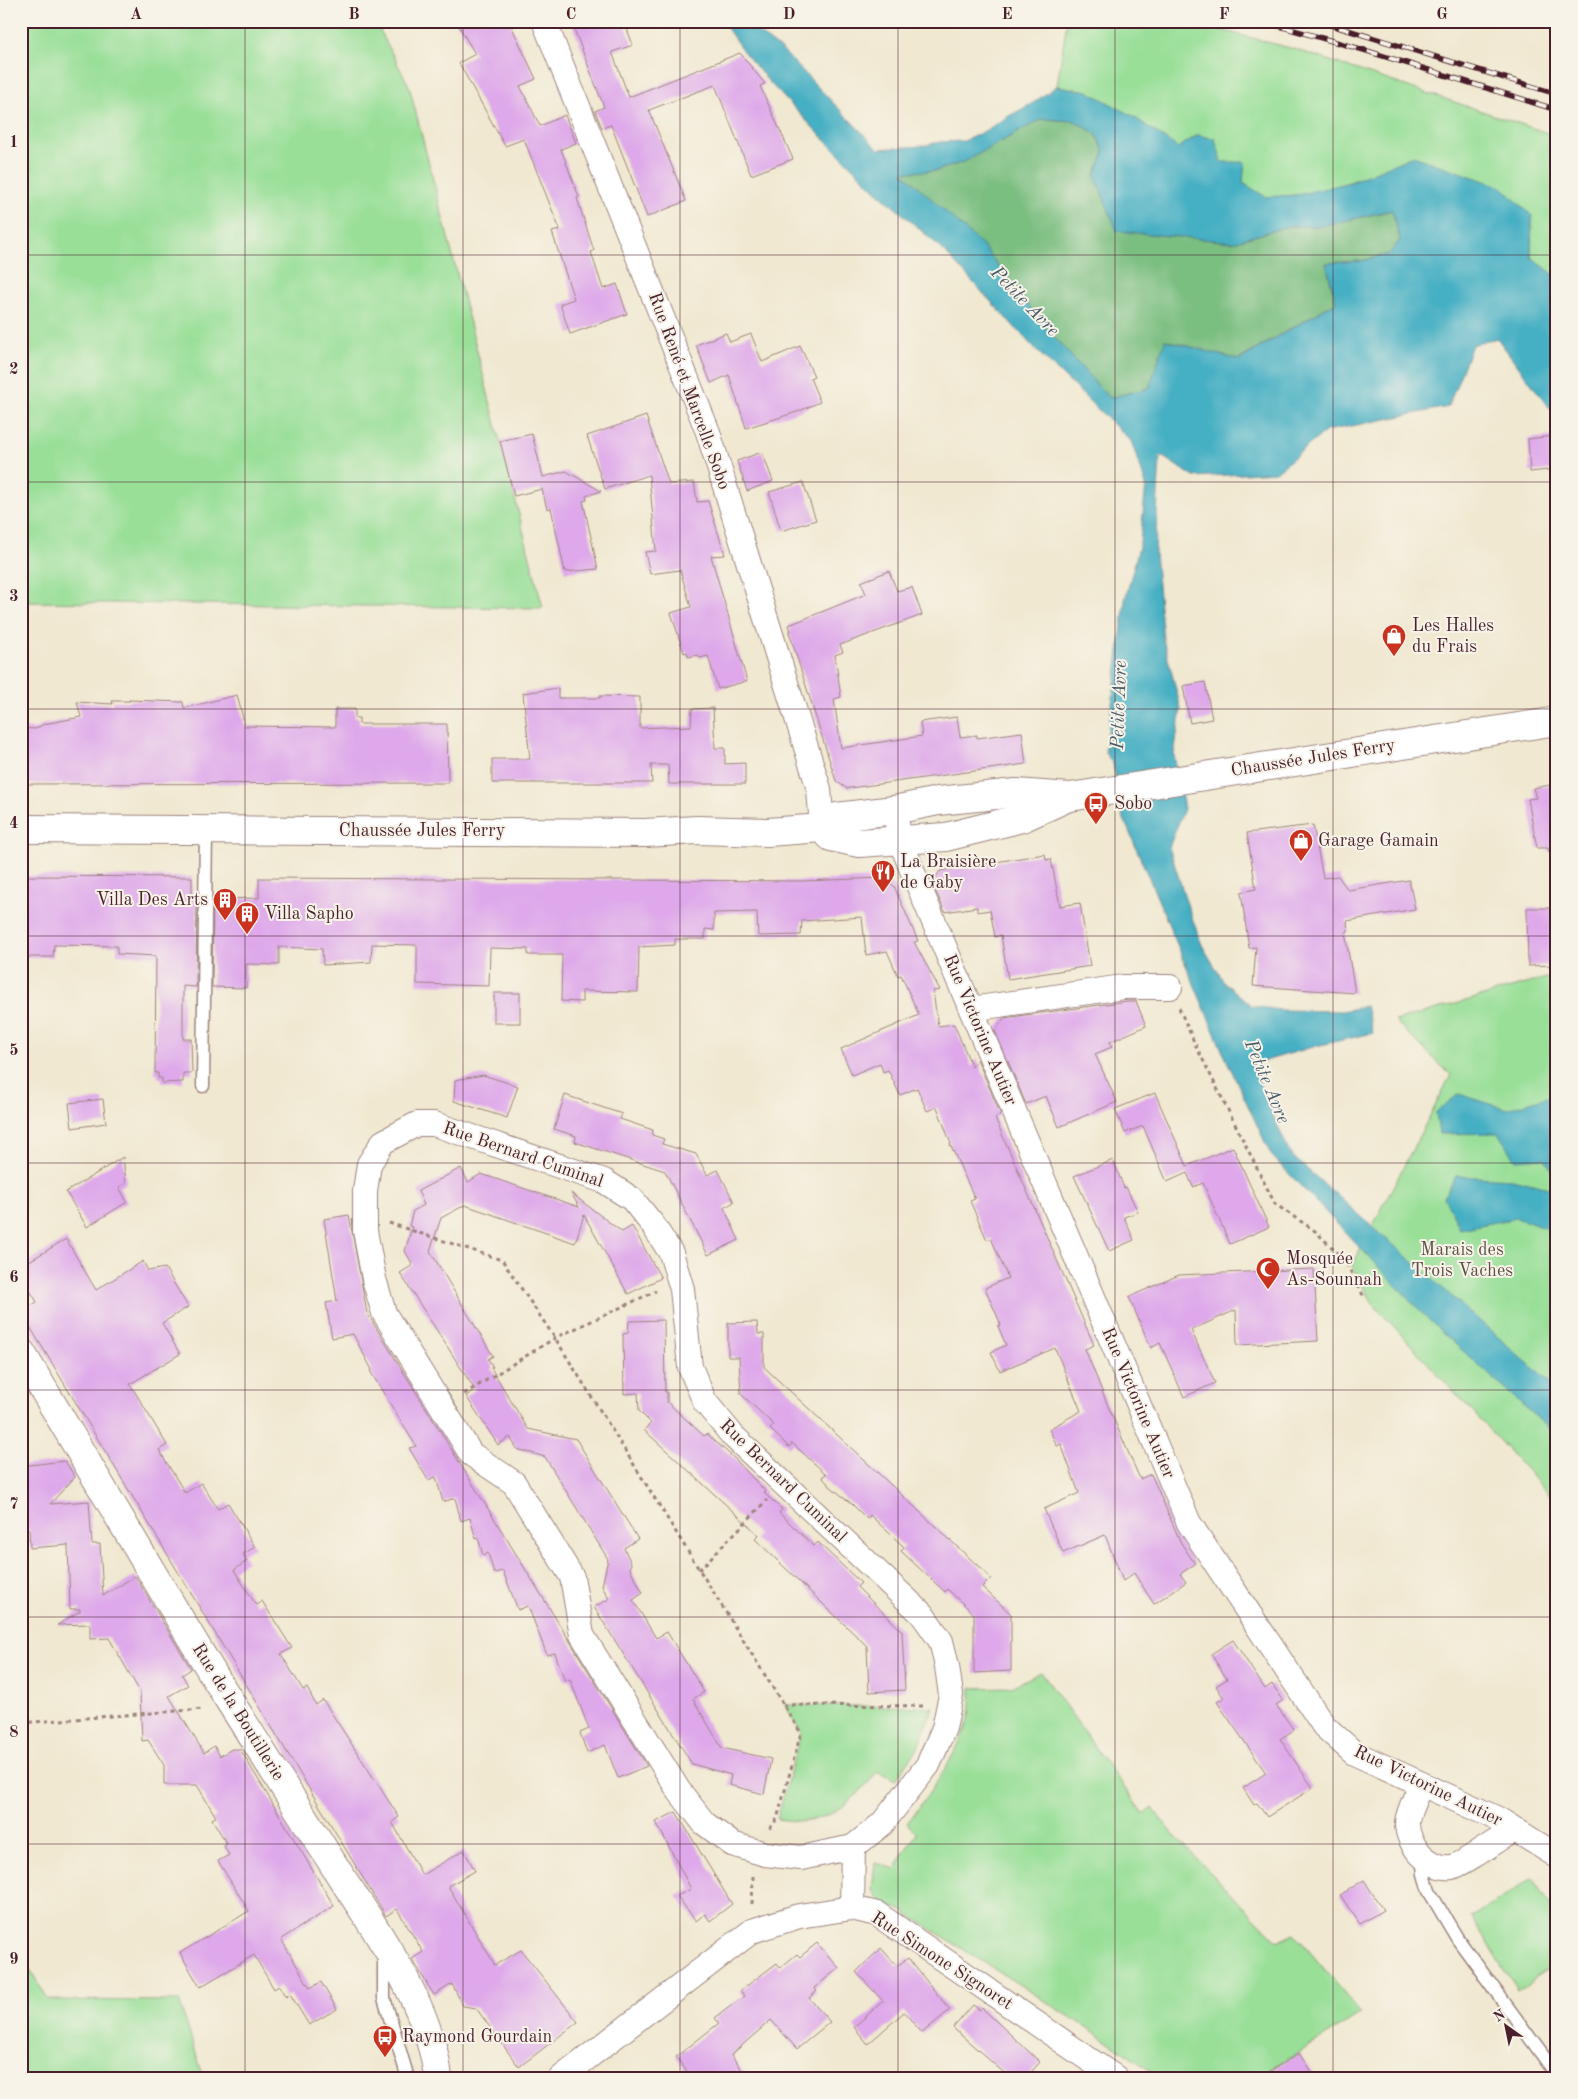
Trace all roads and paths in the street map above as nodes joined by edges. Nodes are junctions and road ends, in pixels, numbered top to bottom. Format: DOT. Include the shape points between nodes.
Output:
graph roads {
  1 [pos="544,21"];
  2 [pos="1557,721"];
  3 [pos="1070,797"];
  4 [pos="894,810"];
  5 [pos="822,828"];
  6 [pos="21,830"];
  7 [pos="206,830"];
  8 [pos="901,842"];
  9 [pos="1170,987"];
  10 [pos="971,1009"];
  11 [pos="203,1086"];
  12 [pos="365,1214"];
  13 [pos="679,1280"];
  14 [pos="1364,1297"];
  15 [pos="555,1338"];
  16 [pos="21,1352"];
  17 [pos="442,1407"];
  18 [pos="783,1484"];
  19 [pos="699,1570"];
  20 [pos="228,1699"];
  21 [pos="783,1704"];
  22 [pos="948,1706"];
  23 [pos="21,1723"];
  24 [pos="1421,1784"];
  25 [pos="1514,1830"];
  26 [pos="853,1847"];
  27 [pos="753,1850"];
  28 [pos="1422,1856"];
  29 [pos="1557,1856"];
  30 [pos="852,1908"];
  31 [pos="752,1932"];
  32 [pos="384,1945"];
  33 [pos="1557,2075"];
  34 [pos="408,2078"];
  35 [pos="438,2078"];
  36 [pos="561,2078"];
  37 [pos="1116,2078"];
  1 -- 5 [label="street, Rue René et Marcelle Sobo" via="708,432 819,789"];
  2 -- 3 [label="main road, Chaussée Jules Ferry"];
  3 -- 4 [label="main road, Chaussée Jules Ferry" via="1016,793 938,801"];
  3 -- 8 [label="main road, Chaussée Jules Ferry" via="1022,818 946,837"];
  4 -- 5 [label="main road, Chaussée Jules Ferry" via="836,817"];
  4 -- 8 [label="street, Rue Victorine Autier"];
  5 -- 7 [label="main road, Chaussée Jules Ferry" via="762,833 697,830 645,833"];
  5 -- 8 [label="main road, Chaussée Jules Ferry" via="831,837 859,843"];
  6 -- 7 [label="main road, Chaussée Jules Ferry"];
  7 -- 11 [label="lane"];
  8 -- 10 [label="street, Rue Victorine Autier"];
  9 -- 10 [label="street" via="1123,987"];
  9 -- 14 [label="path" via="1275,1204 1315,1231 1344,1259"];
  10 -- 24 [label="street, Rue Victorine Autier" via="1189,1523 1324,1726 1354,1753"];
  12 -- 13 [label="street, Rue Bernard Cuminal" via="364,1191 369,1164 383,1142 417,1124 434,1124 604,1181 632,1199 653,1225 671,1253"];
  12 -- 15 [label="path" via="502,1260"];
  12 -- 17 [label="street, Rue Bernard Cuminal" via="374,1279 384,1313"];
  13 -- 15 [label="path"];
  13 -- 18 [label="street, Rue Bernard Cuminal" via="690,1367 705,1402 733,1436"];
  15 -- 17 [label="path"];
  15 -- 19 [label="path"];
  16 -- 20 [label="main road, Rue de la Boutillerie"];
  17 -- 27 [label="street, Rue Bernard Cuminal" via="471,1454 514,1483 572,1577 582,1635 679,1791 704,1823 732,1844"];
  18 -- 19 [label="path"];
  18 -- 22 [label="street, Rue Bernard Cuminal" via="922,1614 941,1641 951,1695"];
  19 -- 21 [label="path"];
  20 -- 23 [label="path" via="206,1709"];
  20 -- 32 [label="main road, Rue de la Boutillerie"];
  21 -- 22 [label="path"];
  21 -- 27 [label="path" via="801,1733 777,1819"];
  22 -- 26 [label="street, Rue Bernard Cuminal" via="944,1728 928,1765 882,1824"];
  24 -- 25 [label="street, Rue Victorine Autier" via="1498,1819"];
  24 -- 28 [label="street" via="1407,1823 1413,1844"];
  25 -- 28 [label="street" via="1452,1867 1435,1864"];
  25 -- 29 [label="street, Rue Victorine Autier"];
  26 -- 27 [label="street, Rue Bernard Cuminal" via="801,1858"];
  26 -- 30 [label="street"];
  27 -- 31 [label="path"];
  28 -- 33 [label="lane" via="1429,1891 1457,1938"];
  30 -- 31 [label="street, Rue Simone Signoret" via="799,1916"];
  30 -- 37 [label="street, Rue Simone Signoret" via="876,1914"];
  31 -- 36 [label="street, Rue Simone Signoret"];
  32 -- 34 [label="lane" via="384,1998"];
  32 -- 35 [label="main road, Rue de la Boutillerie" via="424,2022 436,2059"];
}
